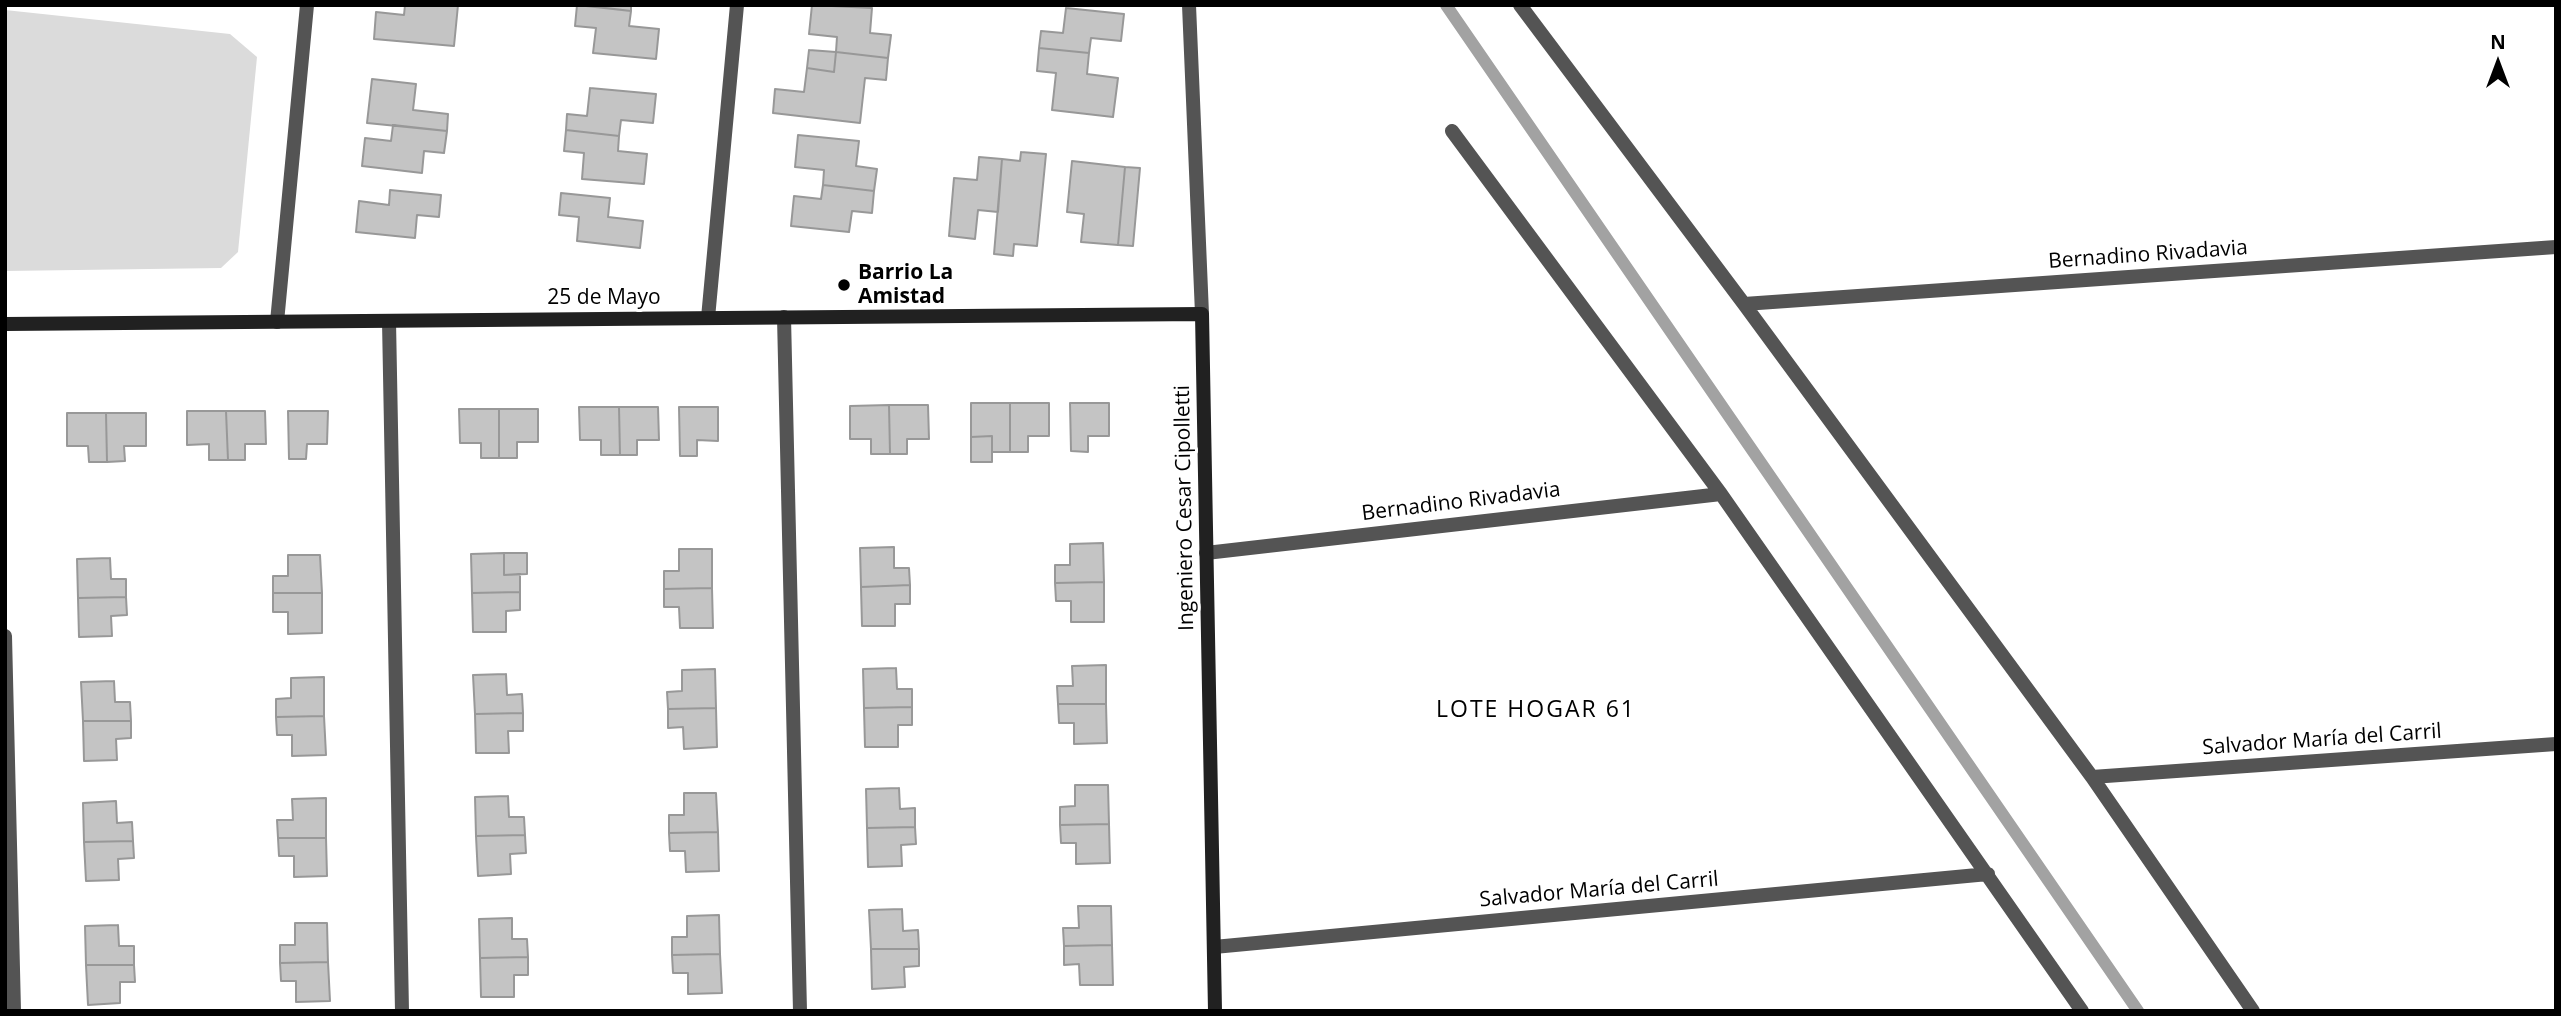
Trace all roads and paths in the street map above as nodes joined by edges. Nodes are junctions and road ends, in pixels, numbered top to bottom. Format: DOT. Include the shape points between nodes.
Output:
graph roads {
  1 [pos="307,5"];
  2 [pos="737,5"];
  3 [pos="1189,5"];
  4 [pos="1520,5"];
  5 [pos="1452,131"];
  6 [pos="2556,247"];
  7 [pos="1744,304"];
  8 [pos="1202,314"];
  9 [pos="783,317"];
  10 [pos="708,318"];
  11 [pos="389,321"];
  12 [pos="277,322"];
  13 [pos="5,324"];
  14 [pos="1721,494"];
  15 [pos="1206,553"];
  16 [pos="5,636"];
  17 [pos="2556,744"];
  18 [pos="2092,777"];
  19 [pos="1988,874"];
  20 [pos="1214,947"];
  21 [pos="14,1011"];
  22 [pos="402,1011"];
  23 [pos="800,1011"];
  24 [pos="1215,1011"];
  25 [pos="2082,1011"];
  26 [pos="2253,1011"];
  1 -- 12 [label="street"];
  2 -- 10 [label="street"];
  3 -- 8 [label="street, Ingeniero Cesar Cipolletti"];
  4 -- 7 [label="street"];
  5 -- 14 [label="street"];
  6 -- 7 [label="street, Bernadino Rivadavia"];
  7 -- 18 [label="street"];
  8 -- 9 [label="street, 25 de Mayo"];
  8 -- 15 [label="street, Ingeniero Cesar Cipolletti"];
  9 -- 10 [label="street, 25 de Mayo"];
  9 -- 23 [label="street"];
  10 -- 11 [label="street, 25 de Mayo"];
  11 -- 12 [label="street, 25 de Mayo"];
  11 -- 22 [label="street"];
  12 -- 13 [label="street, 25 de Mayo"];
  14 -- 15 [label="street, Bernadino Rivadavia"];
  14 -- 19 [label="street"];
  15 -- 20 [label="street, Ingeniero Cesar Cipolletti"];
  16 -- 21 [label="street"];
  17 -- 18 [label="street, Salvador María del Carril"];
  18 -- 26 [label="street"];
  19 -- 20 [label="street, Salvador María del Carril"];
  19 -- 25 [label="street"];
  20 -- 24 [label="street, Ingeniero Cesar Cipolletti"];
}
